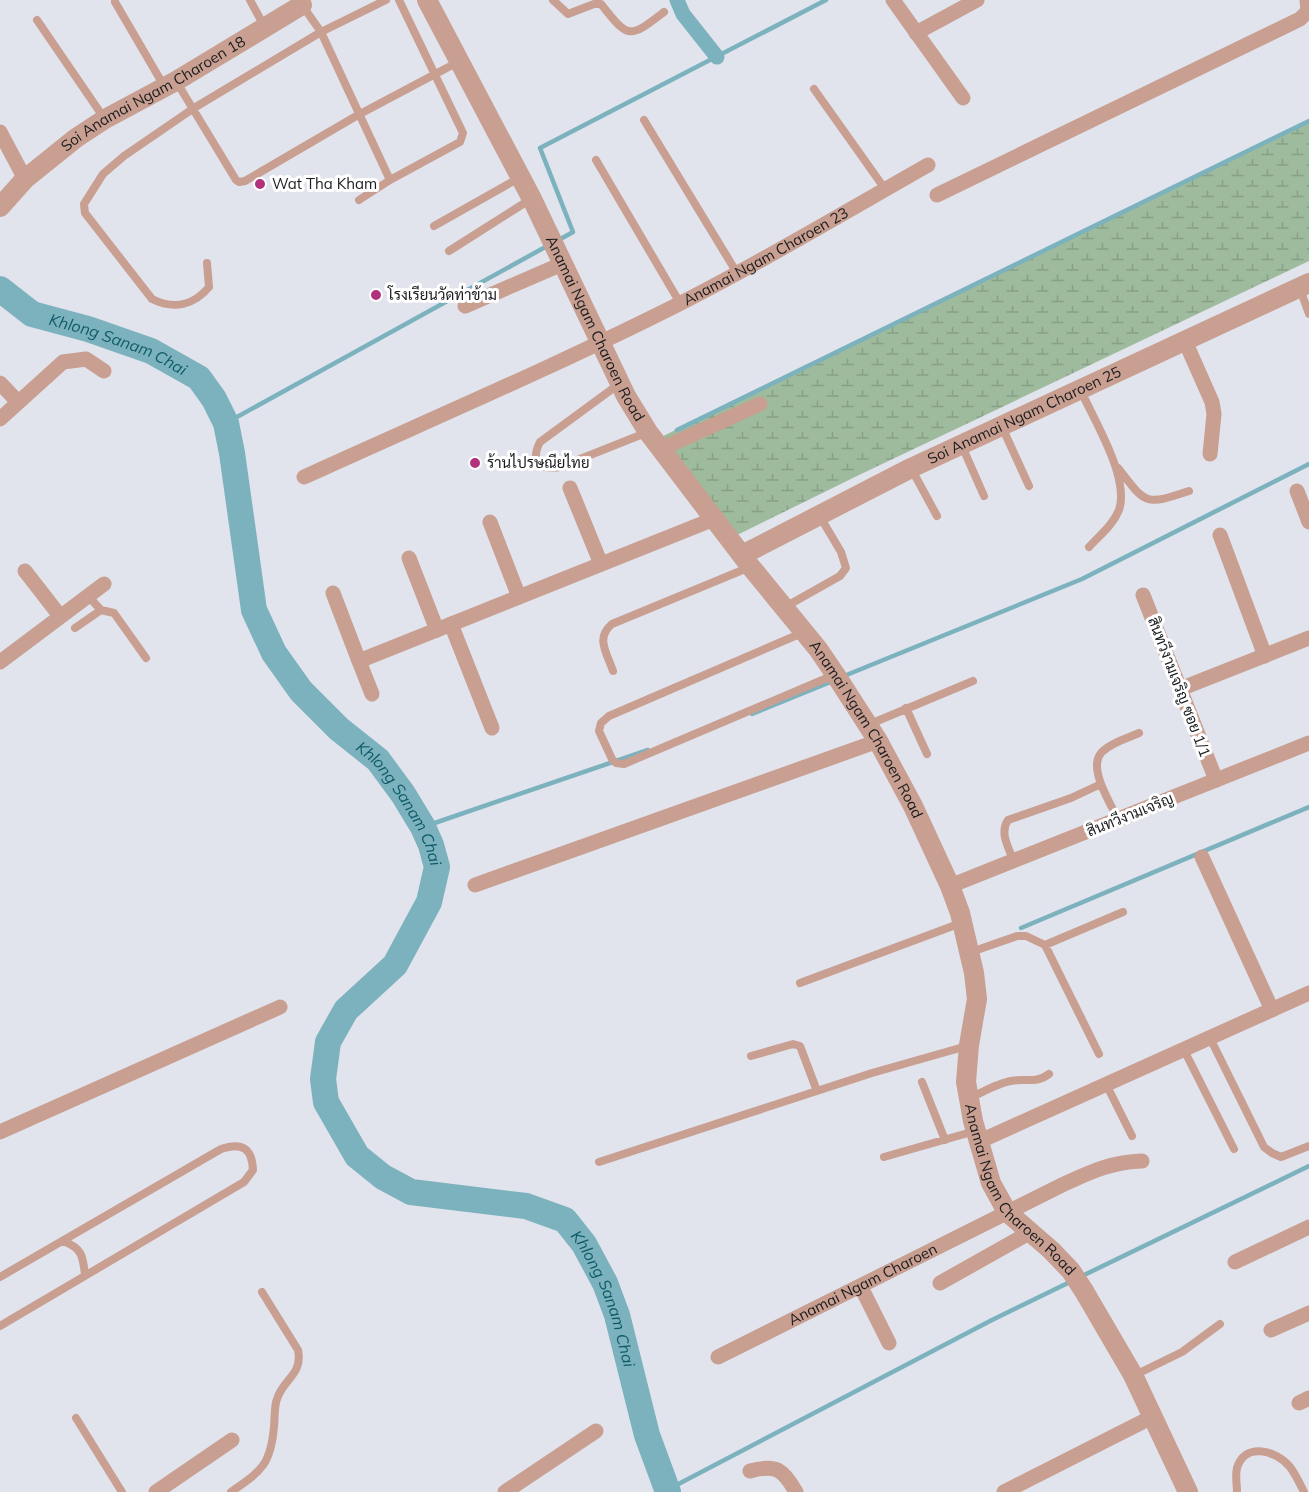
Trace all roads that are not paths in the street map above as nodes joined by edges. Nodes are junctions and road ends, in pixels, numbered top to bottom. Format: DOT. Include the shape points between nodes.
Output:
graph roads {
  1 [pos="249,0"];
  2 [pos="386,0"];
  3 [pos="399,0"];
  4 [pos="426,0"];
  5 [pos="553,0"];
  6 [pos="893,0"];
  7 [pos="977,0"];
  8 [pos="1307,0"];
  9 [pos="115,2"];
  10 [pos="305,2"];
  11 [pos="664,12"];
  12 [pos="37,20"];
  13 [pos="265,28"];
  14 [pos="321,32"];
  15 [pos="916,33"];
  16 [pos="459,62"];
  17 [pos="434,76"];
  18 [pos="170,84"];
  19 [pos="814,89"];
  20 [pos="963,98"];
  21 [pos="194,108"];
  22 [pos="358,115"];
  23 [pos="105,119"];
  24 [pos="644,120"];
  25 [pos="0,132"];
  26 [pos="596,160"];
  27 [pos="928,165"];
  28 [pos="520,177"];
  29 [pos="390,180"];
  30 [pos="885,189"];
  31 [pos="13,193"];
  32 [pos="937,195"];
  33 [pos="532,199"];
  34 [pos="359,200"];
  35 [pos="434,226"];
  36 [pos="556,249"];
  37 [pos="449,251"];
  38 [pos="207,263"];
  39 [pos="737,273"];
  40 [pos="1304,285"];
  41 [pos="680,303"];
  42 [pos="465,306"];
  43 [pos="1309,314"];
  44 [pos="1185,340"];
  45 [pos="599,343"];
  46 [pos="104,371"];
  47 [pos="0,382"];
  48 [pos="619,384"];
  49 [pos="1080,389"];
  50 [pos="18,402"];
  51 [pos="760,404"];
  52 [pos="0,419"];
  53 [pos="1001,426"];
  54 [pos="648,432"];
  55 [pos="961,444"];
  56 [pos="662,449"];
  57 [pos="1210,454"];
  58 [pos="1113,462"];
  59 [pos="911,468"];
  60 [pos="304,477"];
  61 [pos="1029,486"];
  62 [pos="570,488"];
  63 [pos="1189,491"];
  64 [pos="1297,491"];
  65 [pos="984,496"];
  66 [pos="818,515"];
  67 [pos="937,516"];
  68 [pos="714,519"];
  69 [pos="490,522"];
  70 [pos="1309,522"];
  71 [pos="1220,536"];
  72 [pos="1089,547"];
  73 [pos="409,558"];
  74 [pos="746,561"];
  75 [pos="601,564"];
  76 [pos="25,571"];
  77 [pos="104,584"];
  78 [pos="333,593"];
  79 [pos="1143,595"];
  80 [pos="88,596"];
  81 [pos="519,597"];
  82 [pos="784,608"];
  83 [pos="101,610"];
  84 [pos="60,616"];
  85 [pos="444,627"];
  86 [pos="75,628"];
  87 [pos="804,632"];
  88 [pos="1309,638"];
  89 [pos="1265,656"];
  90 [pos="146,658"];
  91 [pos="359,661"];
  92 [pos="0,662"];
  93 [pos="613,671"];
  94 [pos="835,674"];
  95 [pos="973,681"];
  96 [pos="1180,689"];
  97 [pos="372,694"];
  98 [pos="906,708"];
  99 [pos="492,728"];
  100 [pos="873,733"];
  101 [pos="1139,733"];
  102 [pos="1309,743"];
  103 [pos="927,754"];
  104 [pos="1216,780"];
  105 [pos="1101,784"];
  106 [pos="1118,820"];
  107 [pos="1202,857"];
  108 [pos="1014,862"];
  109 [pos="475,885"];
  110 [pos="950,886"];
  111 [pos="1123,912"];
  112 [pos="962,923"];
  113 [pos="1045,945"];
  114 [pos="970,953"];
  115 [pos="800,983"];
  116 [pos="1309,993"];
  117 [pos="280,1007"];
  118 [pos="1272,1010"];
  119 [pos="1210,1038"];
  120 [pos="969,1045"];
  121 [pos="1184,1050"];
  122 [pos="1099,1054"];
  123 [pos="751,1056"];
  124 [pos="1049,1074"];
  125 [pos="922,1082"];
  126 [pos="1107,1086"];
  127 [pos="817,1091"];
  128 [pos="969,1098"];
  129 [pos="0,1132"];
  130 [pos="1132,1136"];
  131 [pos="977,1137"];
  132 [pos="945,1140"];
  133 [pos="1309,1146"];
  134 [pos="1233,1149"];
  135 [pos="884,1157"];
  136 [pos="1142,1161"];
  137 [pos="599,1162"];
  138 [pos="1006,1212"];
  139 [pos="1309,1227"];
  140 [pos="1029,1233"];
  141 [pos="63,1241"];
  142 [pos="1234,1262"];
  143 [pos="85,1275"];
  144 [pos="0,1277"];
  145 [pos="940,1283"];
  146 [pos="861,1287"];
  147 [pos="262,1292"];
  148 [pos="1309,1313"];
  149 [pos="1220,1324"];
  150 [pos="0,1326"];
  151 [pos="1271,1330"];
  152 [pos="889,1343"];
  153 [pos="718,1357"];
  154 [pos="1133,1375"];
  155 [pos="1154,1416"];
  156 [pos="76,1418"];
  157 [pos="596,1431"];
  158 [pos="232,1440"];
  159 [pos="750,1471"];
  160 [pos="122,1492"];
  161 [pos="156,1492"];
  162 [pos="231,1492"];
  163 [pos="505,1492"];
  164 [pos="796,1492"];
  165 [pos="1004,1492"];
  166 [pos="1188,1492"];
  167 [pos="1237,1492"];
  168 [pos="1304,1492"];
  1 -- 13 [label="lane"];
  2 -- 14 [label="lane"];
  3 -- 17 [label="lane"];
  4 -- 16 [label="street, Anamai Ngam Charoen Road"];
  5 -- 11 [label="lane" via="568,14 601,4 630,32 639,31"];
  6 -- 15 [label="street"];
  7 -- 15 [label="street"];
  8 -- 32 [label="street" via="1308,11 1300,19"];
  9 -- 18 [label="lane"];
  10 -- 13 [label="street, Soi Anamai Ngam Charoen 18"];
  10 -- 14 [label="lane"];
  12 -- 23 [label="lane"];
  13 -- 18 [label="street, Soi Anamai Ngam Charoen 18"];
  14 -- 21 [label="lane"];
  14 -- 22 [label="lane"];
  15 -- 20 [label="street"];
  16 -- 17 [label="lane"];
  16 -- 28 [label="street, Anamai Ngam Charoen Road"];
  17 -- 22 [label="lane"];
  17 -- 29 [label="lane" via="463,138"];
  18 -- 21 [label="lane"];
  18 -- 23 [label="street, Soi Anamai Ngam Charoen 18"];
  19 -- 30 [label="lane"];
  21 -- 22 [label="lane" via="239,182"];
  21 -- 38 [label="lane" via="103,174 84,204 85,213 152,299 162,304 183,305 202,296 209,287"];
  22 -- 29 [label="lane"];
  23 -- 31 [label="street, Soi Anamai Ngam Charoen 18" via="76,138"];
  24 -- 39 [label="lane"];
  25 -- 31 [label="street"];
  26 -- 41 [label="lane"];
  27 -- 30 [label="street, Anamai Ngam Charoen 23"];
  28 -- 33 [label="street, Anamai Ngam Charoen Road"];
  28 -- 35 [label="lane"];
  29 -- 34 [label="lane"];
  30 -- 39 [label="street, Anamai Ngam Charoen 23"];
  33 -- 36 [label="street, Anamai Ngam Charoen Road"];
  33 -- 37 [label="lane"];
  36 -- 42 [label="street"];
  36 -- 45 [label="street, Anamai Ngam Charoen Road"];
  39 -- 41 [label="street, Anamai Ngam Charoen 23"];
  40 -- 43 [label="lane"];
  40 -- 44 [label="street, Soi Anamai Ngam Charoen 25"];
  41 -- 45 [label="street, Anamai Ngam Charoen 23"];
  44 -- 49 [label="street, Soi Anamai Ngam Charoen 25"];
  44 -- 57 [label="street" via="1212,402"];
  45 -- 48 [label="street, Anamai Ngam Charoen Road"];
  45 -- 60 [label="street, Anamai Ngam Charoen 23"];
  46 -- 50 [label="street" via="86,359 63,362"];
  47 -- 50 [label="street"];
  48 -- 54 [label="street, Anamai Ngam Charoen Road"];
  48 -- 54 [label="lane" via="540,442 536,459 542,466 560,467"];
  49 -- 53 [label="street, Soi Anamai Ngam Charoen 25"];
  49 -- 58 [label="lane"];
  50 -- 52 [label="street"];
  51 -- 56 [label="street"];
  53 -- 55 [label="street, Soi Anamai Ngam Charoen 25"];
  53 -- 61 [label="lane"];
  54 -- 56 [label="street, Anamai Ngam Charoen Road"];
  55 -- 59 [label="street, Soi Anamai Ngam Charoen 25"];
  55 -- 65 [label="lane"];
  56 -- 68 [label="street, Anamai Ngam Charoen Road"];
  58 -- 63 [label="lane" via="1148,500"];
  58 -- 72 [label="lane" via="1119,508 1113,523"];
  59 -- 66 [label="street, Soi Anamai Ngam Charoen 25"];
  59 -- 67 [label="lane"];
  62 -- 75 [label="street"];
  64 -- 70 [label="street"];
  66 -- 74 [label="street, Soi Anamai Ngam Charoen 25"];
  66 -- 82 [label="lane" via="841,552 846,568 840,576"];
  68 -- 74 [label="street, Anamai Ngam Charoen Road"];
  68 -- 75 [label="street"];
  69 -- 81 [label="street"];
  71 -- 89 [label="street"];
  73 -- 85 [label="street"];
  74 -- 82 [label="street, Anamai Ngam Charoen Road"];
  74 -- 93 [label="lane" via="604,630 602,638"];
  75 -- 81 [label="street"];
  76 -- 84 [label="street"];
  77 -- 80 [label="street"];
  78 -- 91 [label="street"];
  79 -- 96 [label="street, สินทวีงามเจริญ ซอย 1/1"];
  80 -- 83 [label="lane"];
  80 -- 84 [label="street"];
  81 -- 85 [label="street"];
  82 -- 87 [label="street, Anamai Ngam Charoen Road"];
  83 -- 86 [label="lane"];
  83 -- 90 [label="lane" via="114,612"];
  84 -- 92 [label="street"];
  85 -- 91 [label="street"];
  85 -- 99 [label="street"];
  87 -- 94 [label="street, Anamai Ngam Charoen Road"];
  87 -- 94 [label="lane" via="609,716 599,731 612,759 624,764"];
  88 -- 89 [label="street"];
  89 -- 96 [label="street"];
  91 -- 97 [label="street"];
  94 -- 100 [label="street, Anamai Ngam Charoen Road"];
  95 -- 98 [label="lane"];
  96 -- 104 [label="street, สินทวีงามเจริญ ซอย 1/1"];
  98 -- 100 [label="lane"];
  98 -- 103 [label="lane"];
  100 -- 109 [label="street"];
  100 -- 110 [label="street, Anamai Ngam Charoen Road"];
  101 -- 105 [label="lane" via="1102,752 1096,767"];
  102 -- 104 [label="street, สินทวีงามเจริญ"];
  104 -- 106 [label="street, สินทวีงามเจริญ"];
  105 -- 106 [label="lane"];
  105 -- 108 [label="lane" via="1008,820 1003,834"];
  106 -- 108 [label="street, สินทวีงามเจริญ"];
  107 -- 118 [label="street"];
  108 -- 110 [label="street, สินทวีงามเจริญ"];
  110 -- 112 [label="street, Anamai Ngam Charoen Road"];
  111 -- 113 [label="lane"];
  112 -- 114 [label="street, Anamai Ngam Charoen Road"];
  112 -- 115 [label="lane"];
  113 -- 114 [label="lane" via="1017,936"];
  113 -- 122 [label="lane"];
  114 -- 120 [label="street, Anamai Ngam Charoen Road" via="977,999"];
  116 -- 118 [label="street"];
  117 -- 129 [label="street"];
  118 -- 119 [label="street"];
  119 -- 121 [label="street"];
  119 -- 133 [label="lane" via="1264,1147 1281,1157"];
  120 -- 127 [label="lane"];
  120 -- 128 [label="street, Anamai Ngam Charoen Road"];
  121 -- 126 [label="street"];
  121 -- 134 [label="lane"];
  123 -- 127 [label="lane" via="793,1044 800,1046"];
  124 -- 128 [label="lane" via="1034,1081 1011,1081"];
  125 -- 132 [label="lane"];
  126 -- 130 [label="lane"];
  126 -- 131 [label="street"];
  127 -- 137 [label="lane"];
  128 -- 131 [label="street, Anamai Ngam Charoen Road"];
  131 -- 132 [label="lane"];
  131 -- 138 [label="street, Anamai Ngam Charoen Road" via="991,1183"];
  132 -- 135 [label="lane"];
  136 -- 138 [label="street, Anamai Ngam Charoen" via="1101,1168"];
  138 -- 140 [label="street, Anamai Ngam Charoen Road"];
  138 -- 146 [label="street, Anamai Ngam Charoen"];
  139 -- 142 [label="street"];
  140 -- 145 [label="street"];
  140 -- 154 [label="street, Anamai Ngam Charoen Road" via="1071,1271"];
  141 -- 143 [label="lane" via="75,1245 81,1253"];
  141 -- 143 [label="lane" via="221,1149 233,1145 249,1152 253,1170 244,1182"];
  141 -- 144 [label="lane"];
  143 -- 150 [label="lane"];
  146 -- 152 [label="street"];
  146 -- 153 [label="street, Anamai Ngam Charoen"];
  147 -- 162 [label="lane" via="298,1350 300,1360 276,1400 269,1457 259,1472"];
  148 -- 151 [label="street"];
  149 -- 154 [label="lane" via="1182,1352"];
  154 -- 155 [label="street, Anamai Ngam Charoen Road"];
  155 -- 165 [label="street"];
  155 -- 166 [label="street, Anamai Ngam Charoen Road"];
  156 -- 160 [label="lane"];
  157 -- 163 [label="street"];
  158 -- 161 [label="street"];
  159 -- 164 [label="street" via="766,1467 780,1470"];
  167 -- 168 [label="lane" via="1238,1467 1244,1458 1261,1450 1289,1466"];
}
